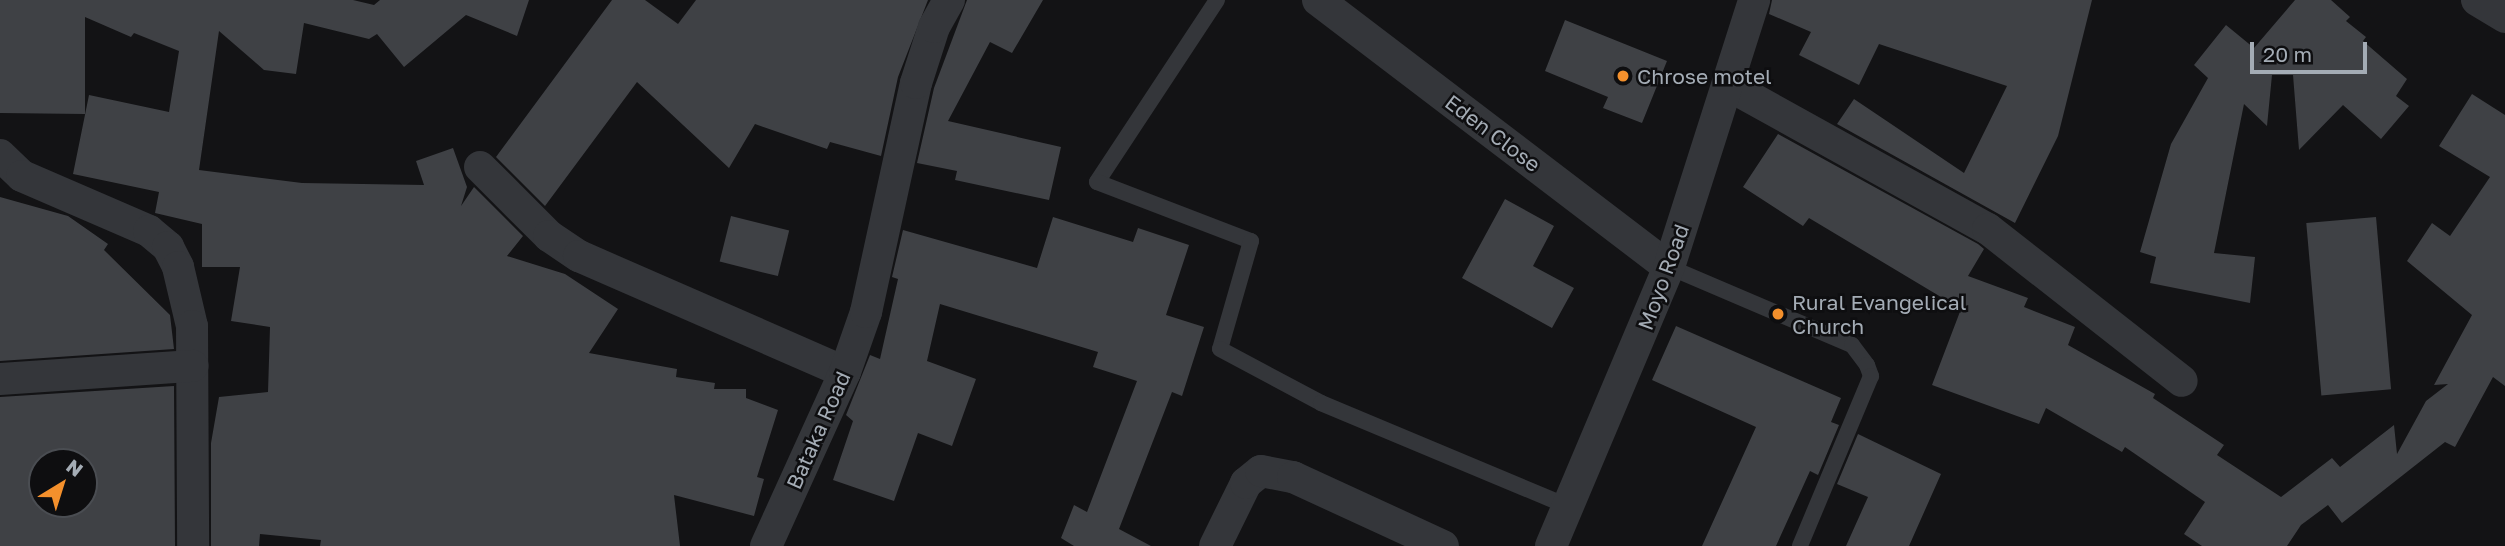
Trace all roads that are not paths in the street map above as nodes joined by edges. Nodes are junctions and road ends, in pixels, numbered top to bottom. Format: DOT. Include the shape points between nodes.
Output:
graph roads {
  1 [pos="949,0"];
  2 [pos="1217,0"];
  3 [pos="1318,0"];
  4 [pos="1754,0"];
  5 [pos="2477,0"];
  6 [pos="2505,17"];
  7 [pos="1728,85"];
  8 [pos="0,155"];
  9 [pos="480,167"];
  10 [pos="1669,267"];
  11 [pos="193,366"];
  12 [pos="845,372"];
  13 [pos="0,379"];
  14 [pos="2182,381"];
  15 [pos="1570,507"];
  16 [pos="193,546"];
  17 [pos="766,546"];
  18 [pos="1215,546"];
  19 [pos="1443,546"];
  20 [pos="1551,546"];
  21 [pos="1800,546"];
  1 -- 12 [label="street, Bataka Road" via="934,27 916,83 866,312"];
  2 -- 15 [label="lane" via="1097,182 1251,241 1220,349 1321,403"];
  3 -- 10 [label="street, Eden Close"];
  4 -- 7 [label="street, Moyo Road"];
  5 -- 6 [label="street"];
  7 -- 10 [label="street, Moyo Road"];
  7 -- 14 [label="street" via="1988,229"];
  8 -- 11 [label="street" via="22,176 124,218 168,247 178,267 192,326"];
  9 -- 12 [label="street" via="549,236 579,256"];
  10 -- 15 [label="street, Moyo Road"];
  10 -- 21 [label="lane" via="1852,345 1867,365 1871,376"];
  11 -- 13 [label="street"];
  11 -- 16 [label="street"];
  12 -- 17 [label="street, Bataka Road"];
  15 -- 20 [label="street, Moyo Road"];
  18 -- 19 [label="street" via="1246,483 1261,471 1293,477"];
}
